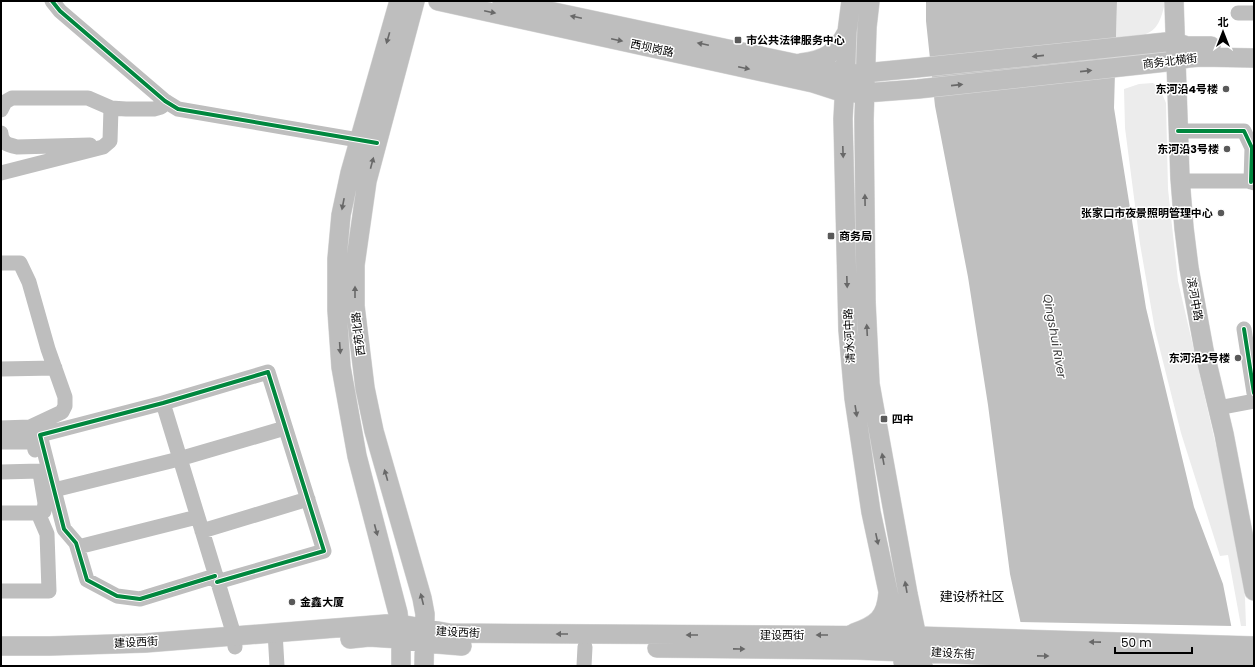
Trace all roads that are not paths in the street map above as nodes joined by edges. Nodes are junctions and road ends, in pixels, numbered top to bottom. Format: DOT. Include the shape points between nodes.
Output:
graph roads {
  1 [pos="52,1"];
  2 [pos="399,1"];
  3 [pos="415,1"];
  4 [pos="438,1"];
  5 [pos="502,1"];
  6 [pos="850,1"];
  7 [pos="870,1"];
  8 [pos="1174,1"];
  9 [pos="1186,1"];
  10 [pos="1238,13"];
  11 [pos="1254,13"];
  12 [pos="847,32"];
  13 [pos="867,32"];
  14 [pos="1254,46"];
  15 [pos="1181,52"];
  16 [pos="1254,58"];
  17 [pos="794,64"];
  18 [pos="915,68"];
  19 [pos="813,83"];
  20 [pos="855,83"];
  21 [pos="888,92"];
  22 [pos="167,102"];
  23 [pos="2,103"];
  24 [pos="110,108"];
  25 [pos="842,119"];
  26 [pos="864,119"];
  27 [pos="1184,131"];
  28 [pos="1,133"];
  29 [pos="368,142"];
  30 [pos="106,144"];
  31 [pos="1253,148"];
  32 [pos="1,173"];
  33 [pos="1185,181"];
  34 [pos="1253,184"];
  35 [pos="1236,188"];
  36 [pos="1,263"];
  37 [pos="1244,329"];
  38 [pos="55,368"];
  39 [pos="1,370"];
  40 [pos="1254,393"];
  41 [pos="1254,401"];
  42 [pos="162,403"];
  43 [pos="1223,406"];
  44 [pos="1,428"];
  45 [pos="285,428"];
  46 [pos="32,434"];
  47 [pos="1,442"];
  48 [pos="180,459"];
  49 [pos="40,471"];
  50 [pos="1,472"];
  51 [pos="54,490"];
  52 [pos="308,499"];
  53 [pos="1,513"];
  54 [pos="38,513"];
  55 [pos="199,524"];
  56 [pos="1254,529"];
  57 [pos="78,547"];
  58 [pos="216,579"];
  59 [pos="888,590"];
  60 [pos="1,591"];
  61 [pos="1254,592"];
  62 [pos="911,608"];
  63 [pos="401,632"];
  64 [pos="425,636"];
  65 [pos="276,638"];
  66 [pos="234,641"];
  67 [pos="852,643"];
  68 [pos="1,646"];
  69 [pos="956,646"];
  70 [pos="585,647"];
  71 [pos="1250,653"];
  72 [pos="899,655"];
  73 [pos="922,655"];
  74 [pos="1,657"];
  75 [pos="278,666"];
  76 [pos="401,666"];
  77 [pos="424,666"];
  78 [pos="584,666"];
  1 -- 22 [label="street" via="60,11"];
  2 -- 29 [label="main road, 西苑北路, one-way"];
  3 -- 29 [label="main road, 西苑北路"];
  4 -- 19 [label="main road, 西坝岗路, one-way"];
  17 -- 5 [label="main road, 西坝岗路, one-way"];
  6 -- 12 [label="main road, 清水河中路"];
  7 -- 13 [label="main road, 清水河中路"];
  8 -- 15 [label="main road, 滨河中路"];
  9 -- 15 [label="main road, 滨河中路"];
  10 -- 11 [label="street"];
  12 -- 17 [label="main road" via="829,56"];
  12 -- 20 [label="main road, 清水河中路"];
  13 -- 18 [label="main road" via="875,53 882,61 892,66"];
  13 -- 20 [label="main road, 清水河中路"];
  14 -- 15 [label="main road, 商务北横街"];
  15 -- 16 [label="main road, 商务北横街"];
  15 -- 18 [label="main road, 商务北横街, one-way" via="1133,46"];
  21 -- 15 [label="main road, 商务北横街, one-way" via="1135,66"];
  15 -- 27 [label="main road, 滨河中路"];
  17 -- 20 [label="main road, 西坝岗路"];
  18 -- 20 [label="main road"];
  19 -- 20 [label="main road, 西坝岗路"];
  19 -- 25 [label="main road" via="838,102"];
  20 -- 21 [label="main road"];
  20 -- 25 [label="main road, 清水河中路"];
  20 -- 26 [label="main road, 清水河中路"];
  21 -- 26 [label="main road" via="872,102"];
  22 -- 24 [label="street" via="154,109"];
  22 -- 29 [label="street" via="178,109"];
  23 -- 24 [label="street" via="12,98 88,98"];
  24 -- 30 [label="street" via="110,141"];
  25 -- 59 [label="main road, 清水河中路, one-way" via="848,330 854,398 871,512"];
  62 -- 26 [label="main road, 清水河中路, one-way" via="870,384 866,302"];
  27 -- 31 [label="street" via="1244,131"];
  27 -- 33 [label="main road, 滨河中路"];
  28 -- 30 [label="street" via="4,142 17,147"];
  29 -- 63 [label="main road, 西苑北路, one-way" via="350,173 341,215 336,259 337,310 341,367 357,456"];
  64 -- 29 [label="main road, 西苑北路, one-way" via="422,598 372,424 355,306 355,265 367,181"];
  30 -- 32 [label="street" via="103,147"];
  31 -- 34 [label="street"];
  33 -- 34 [label="street"];
  33 -- 43 [label="main road, 滨河中路" via="1191,197"];
  34 -- 35 [label="street"];
  36 -- 38 [label="street" via="20,263 29,282"];
  37 -- 40 [label="street"];
  38 -- 39 [label="street"];
  38 -- 46 [label="street" via="65,397 65,406 62,412"];
  41 -- 43 [label="street"];
  42 -- 45 [label="street" via="268,372"];
  42 -- 48 [label="street"];
  42 -- 51 [label="street" via="40,435"];
  43 -- 56 [label="main road, 滨河中路"];
  43 -- 61 [label="main road, 滨河中路" via="1224,434"];
  44 -- 46 [label="street"];
  45 -- 48 [label="street"];
  45 -- 52 [label="street"];
  46 -- 47 [label="street"];
  46 -- 49 [label="street"];
  48 -- 51 [label="street"];
  48 -- 55 [label="street"];
  49 -- 50 [label="street"];
  49 -- 54 [label="street" via="45,503 44,511"];
  51 -- 57 [label="street" via="64,529"];
  52 -- 55 [label="street"];
  52 -- 58 [label="street" via="324,551"];
  53 -- 54 [label="street"];
  54 -- 60 [label="street" via="47,534 49,591"];
  55 -- 57 [label="street"];
  55 -- 58 [label="street"];
  57 -- 58 [label="street" via="87,580 117,596 140,599"];
  58 -- 66 [label="street"];
  59 -- 67 [label="main road" via="887,607 881,617"];
  59 -- 72 [label="main road, 清水河中路"];
  62 -- 69 [label="main road" via="928,628"];
  62 -- 73 [label="main road, 清水河中路"];
  63 -- 64 [label="main road, 建设西街"];
  63 -- 65 [label="main road, 建设西街" via="386,624"];
  63 -- 76 [label="main road, 西苑北路"];
  67 -- 64 [label="main road, 建设西街, one-way" via="449,633"];
  64 -- 70 [label="main road, 建设西街" via="447,646"];
  64 -- 77 [label="main road, 西苑北路"];
  65 -- 66 [label="main road, 建设西街"];
  65 -- 75 [label="street"];
  66 -- 68 [label="main road, 建设西街"];
  66 -- 74 [label="main road, 建设西街" via="186,651"];
  70 -- 67 [label="main road, 建设西街, one-way"];
  67 -- 72 [label="main road, 建设西街"];
  67 -- 72 [label="main road" via="884,658"];
  69 -- 71 [label="main road, 建设东街"];
  69 -- 73 [label="main road, 建设东街"];
  69 -- 73 [label="main road" via="930,663"];
  70 -- 78 [label="street"];
  72 -- 73 [label="main road, 建设西街"];
}
